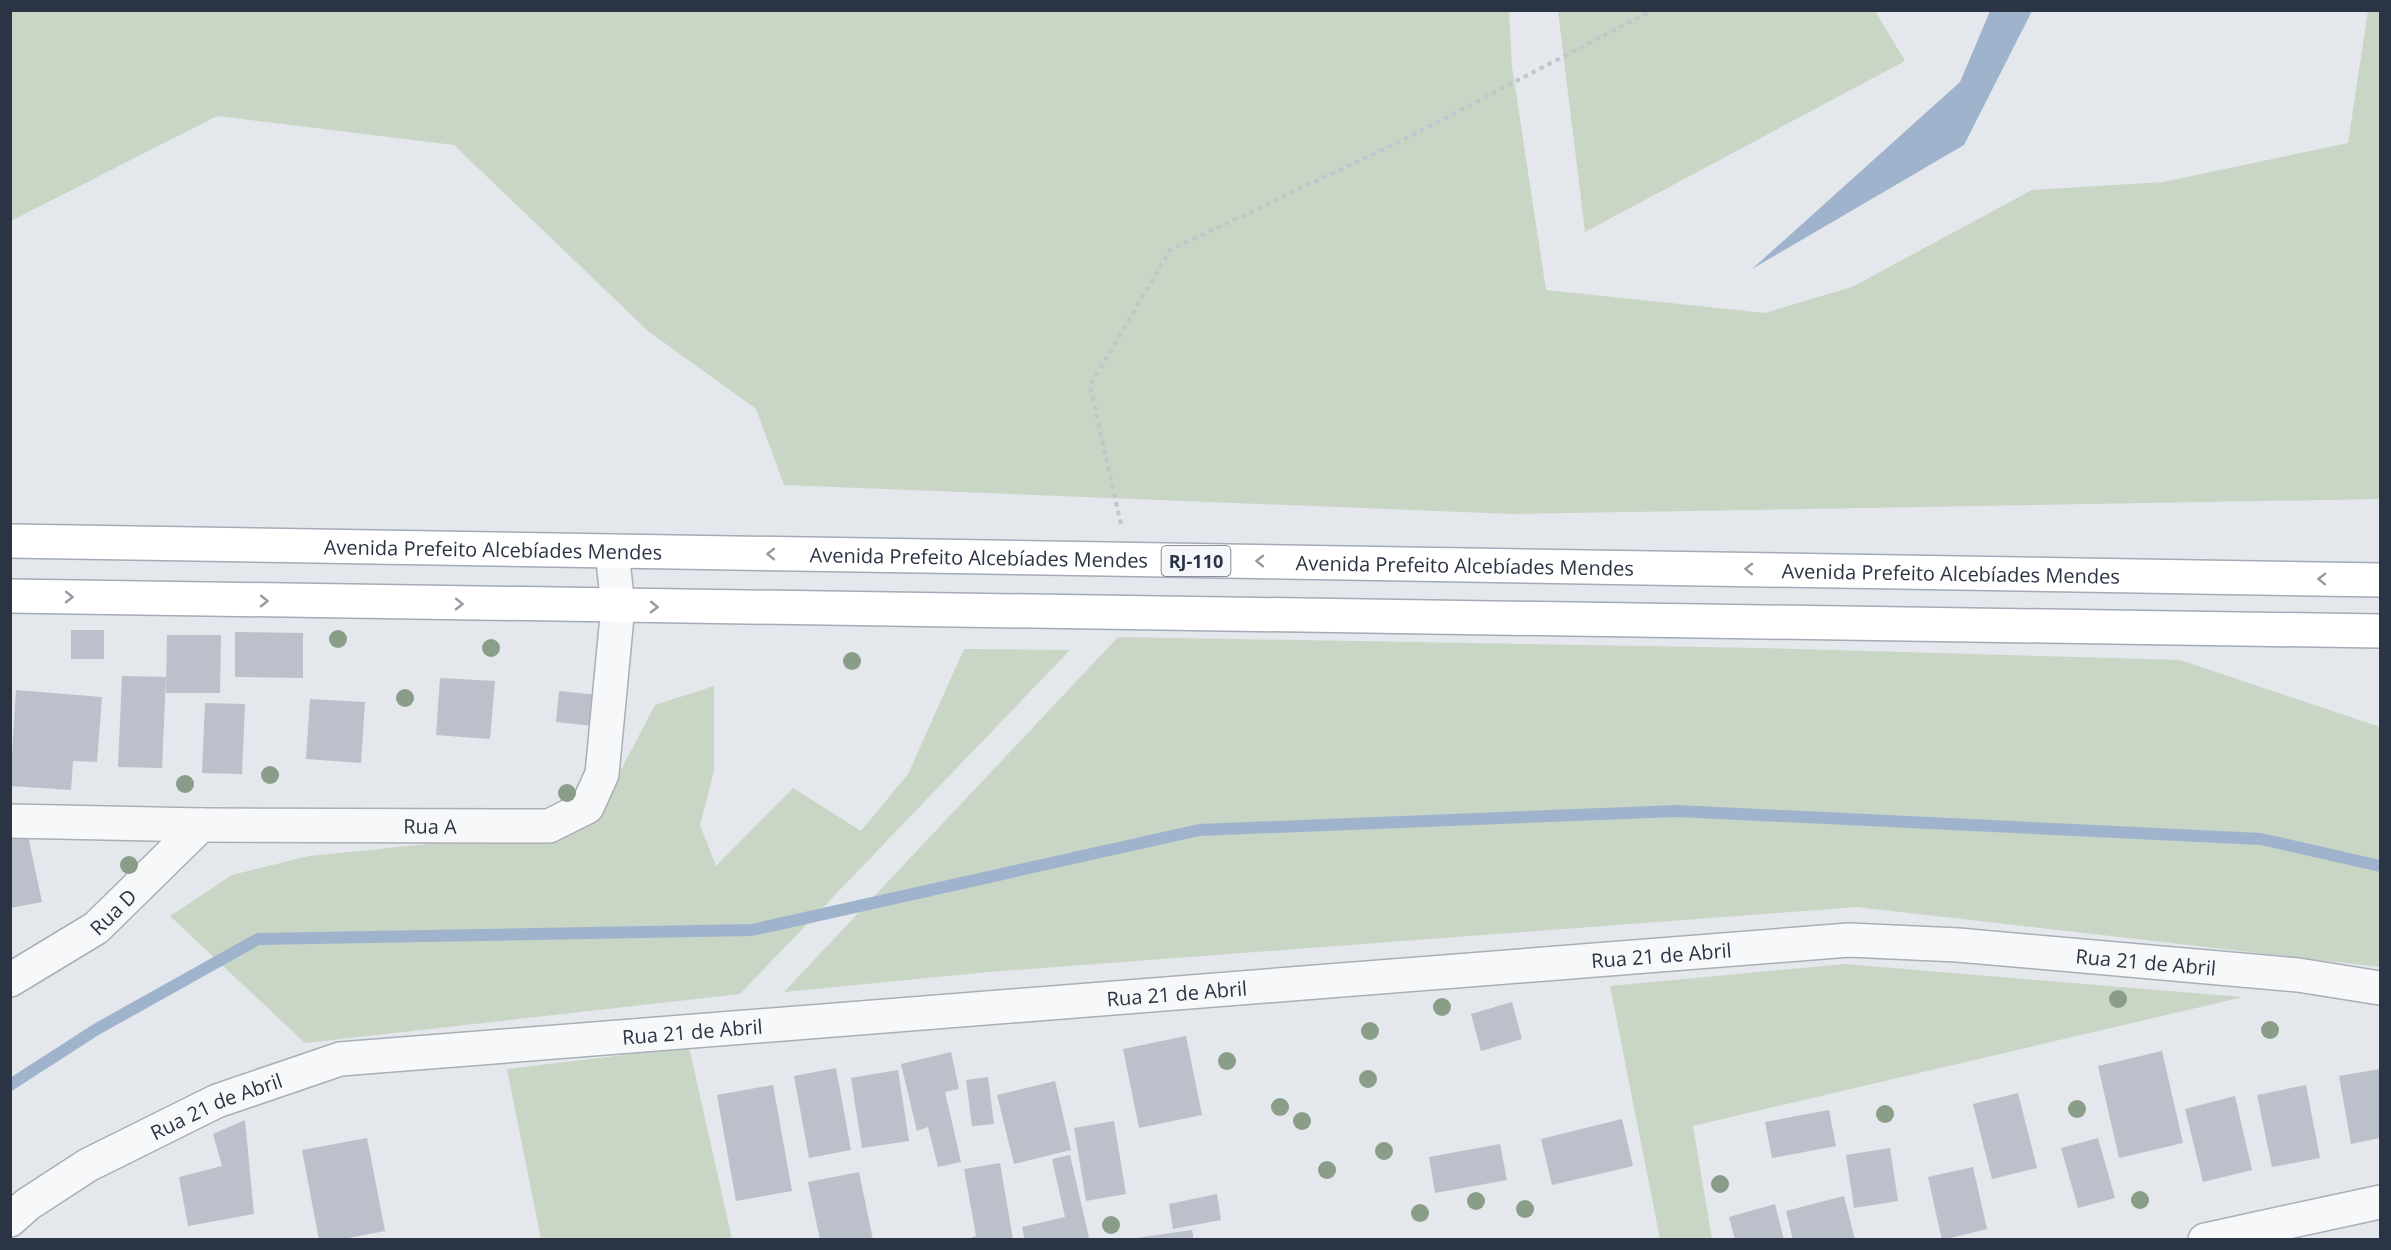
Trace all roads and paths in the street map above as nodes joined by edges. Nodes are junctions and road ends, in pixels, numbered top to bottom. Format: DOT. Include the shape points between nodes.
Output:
graph roads {
  1 [pos="1653,10"];
  2 [pos="10,541"];
  3 [pos="612,552"];
  4 [pos="1129,560"];
  5 [pos="2380,580"];
  6 [pos="10,596"];
  7 [pos="618,606"];
  8 [pos="2380,631"];
  9 [pos="10,821"];
  10 [pos="201,825"];
  11 [pos="10,980"];
  12 [pos="2380,988"];
  13 [pos="2380,1203"];
  14 [pos="10,1220"];
  15 [pos="2205,1239"];
  1 -- 4 [label="path" via="1401,141 1170,250 1090,386"];
  2 -- 3 [label="main road, Avenida Prefeito Alcebíades Mendes / RJ-110"];
  4 -- 3 [label="main road, Avenida Prefeito Alcebíades Mendes / RJ-110, one-way"];
  3 -- 7 [label="street, Rua A"];
  5 -- 4 [label="main road, Avenida Prefeito Alcebíades Mendes / RJ-110, one-way"];
  6 -- 7 [label="main road, one-way"];
  7 -- 8 [label="main road, one-way"];
  7 -- 10 [label="street, Rua A" via="602,774 587,807 578,812 549,826"];
  9 -- 10 [label="street, Rua A"];
  10 -- 11 [label="street, Rua D" via="96,928"];
  12 -- 14 [label="street, Rua 21 de Abril" via="2298,975 1958,945 1849,940 340,1059 217,1101 88,1165 28,1203"];
  13 -- 15 [label="street"];
}
